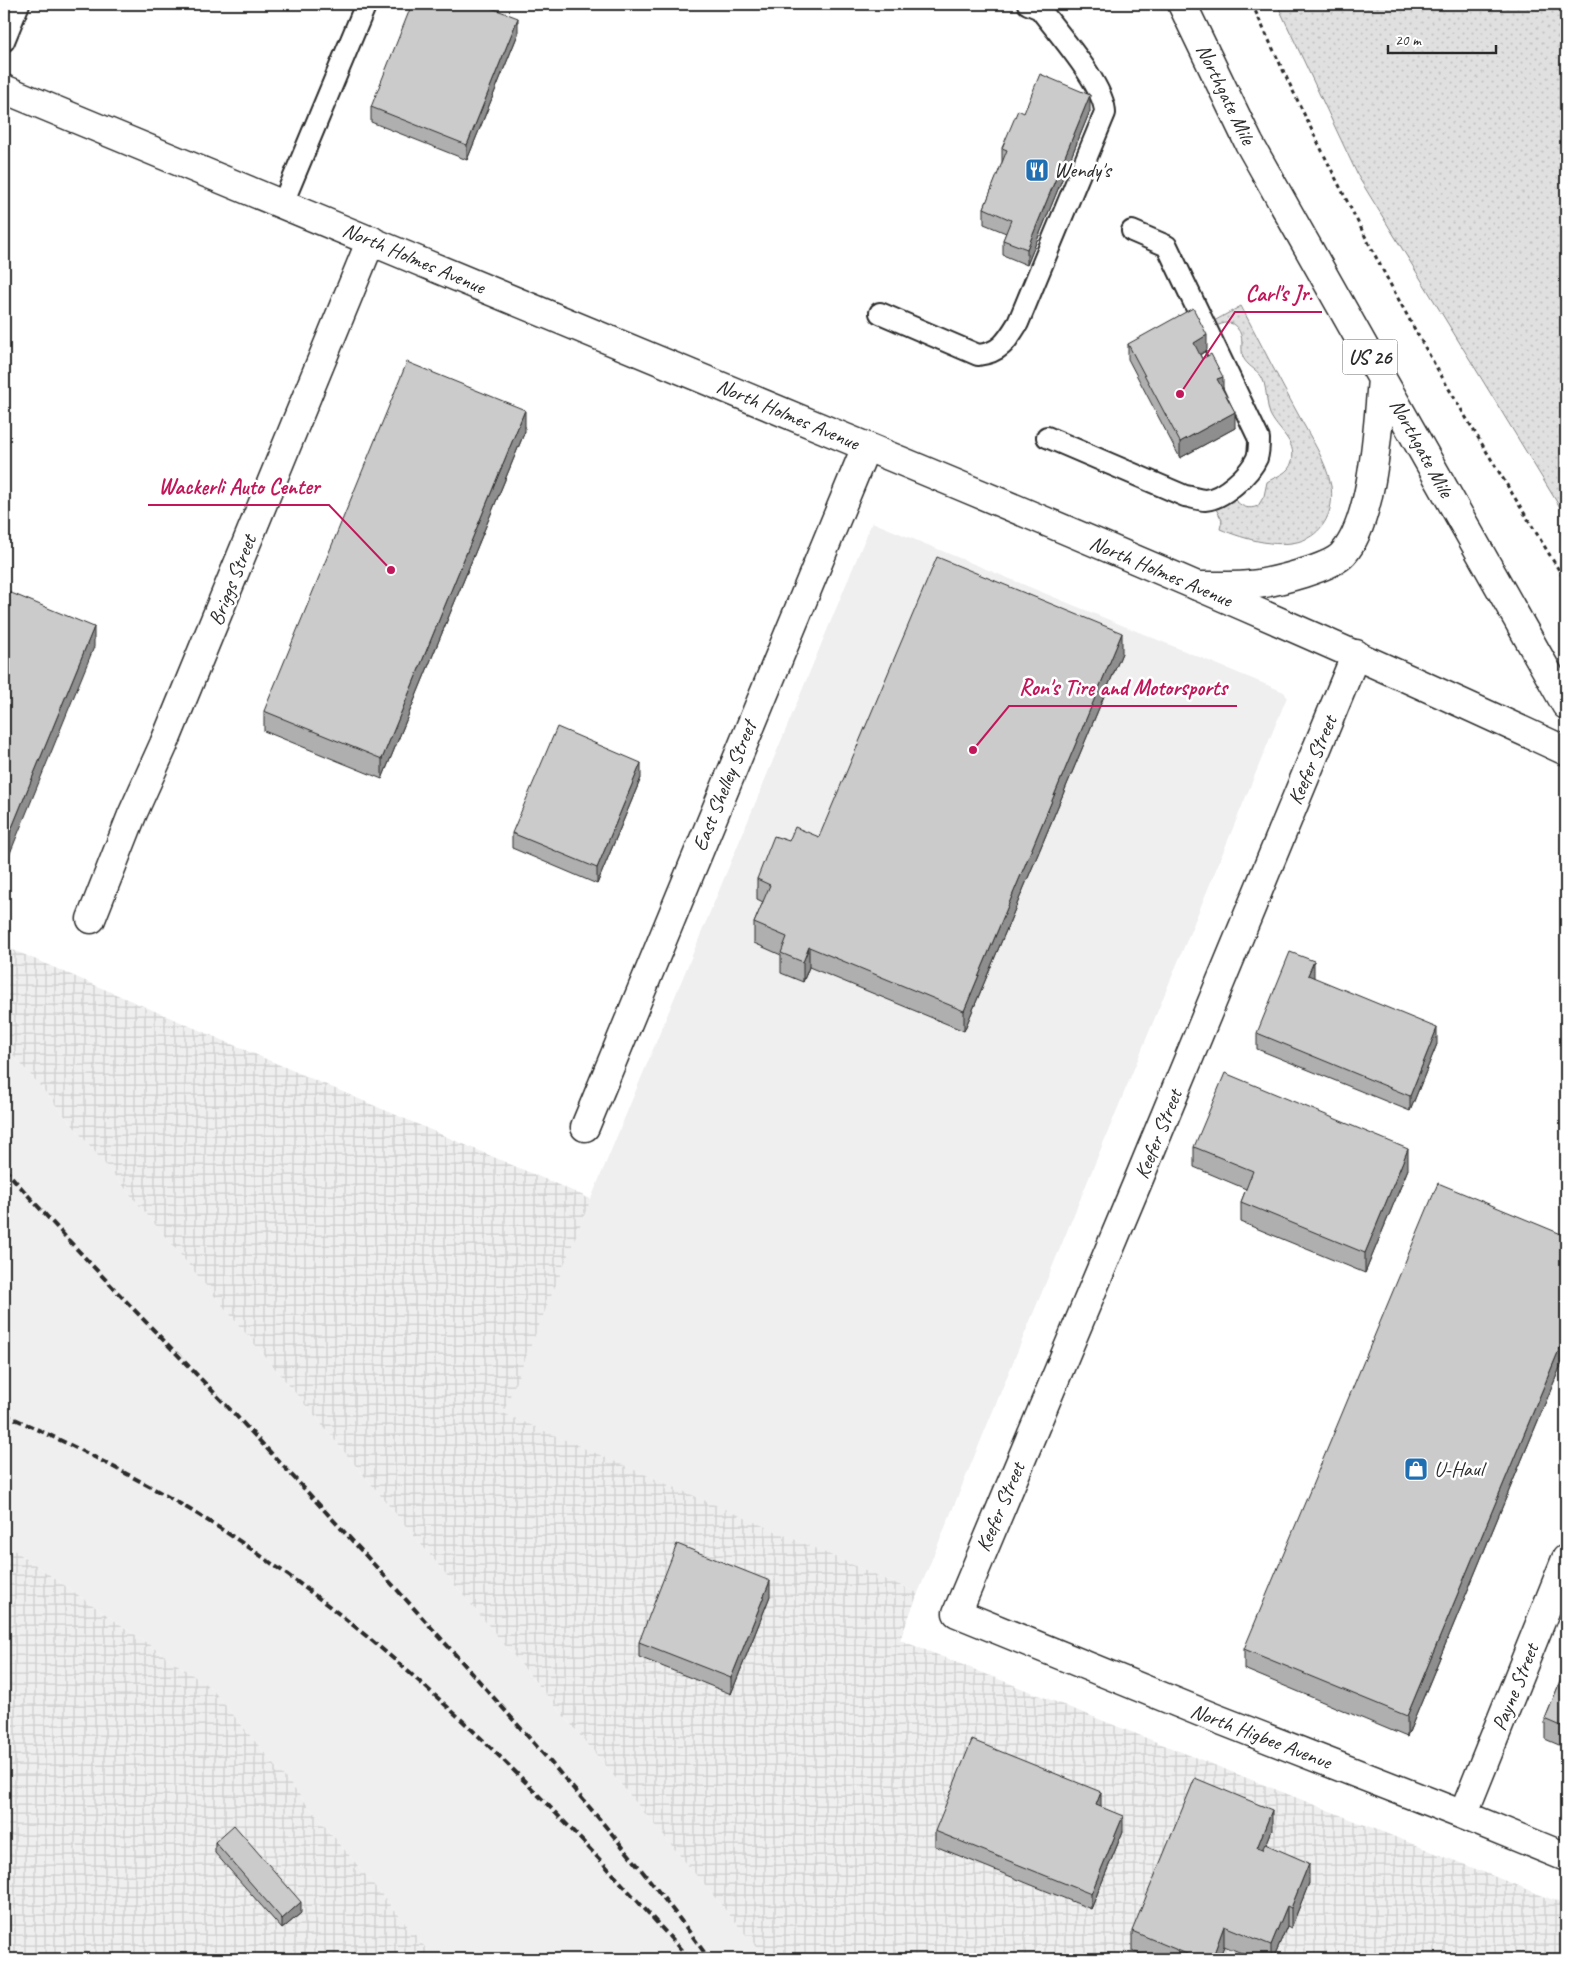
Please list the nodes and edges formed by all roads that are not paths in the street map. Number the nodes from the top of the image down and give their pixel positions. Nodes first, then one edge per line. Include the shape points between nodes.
1 (19, 4) edge
2 (366, 4) edge
3 (1028, 4) edge
4 (1182, 4) edge
5 (4, 41) edge
6 (4, 89) edge
7 (282, 203) junction
8 (1132, 231) dead end
9 (371, 240) junction
10 (880, 313) dead end
11 (1382, 379) junction
12 (1047, 437) dead end
13 (866, 447) junction
14 (1198, 586) junction
15 (1356, 654) junction
16 (1566, 705) edge
17 (1566, 751) edge
18 (91, 919) dead end
19 (585, 1127) dead end
20 (1566, 1559) edge
21 (957, 1613) joint
22 (1463, 1814) junction
23 (1566, 1857) edge

1 - 5 lane
2 - 7 lane
3 - 10 lane via 1040,9 1098,87 1106,112 1018,323 1006,342 989,354 978,355
4 - 11 main road, Northgate Mile / US 26 via 1249,142
6 - 7 main road, North Holmes Avenue
7 - 9 main road, North Holmes Avenue
8 - 12 lane via 1167,246 1259,438 1256,461 1222,495 1206,500 1186,496
9 - 13 main road, North Holmes Avenue
9 - 18 main road, Briggs Street
11 - 14 main road via 1375,462 1360,526 1343,554 1326,566 1258,584
11 - 16 main road, Northgate Mile / US 26
13 - 14 main road, North Holmes Avenue
13 - 19 main road, East Shelley Street
14 - 15 main road, North Holmes Avenue
15 - 17 main road, North Holmes Avenue
15 - 21 main road, Keefer Street
20 - 22 main road, Payne Street
21 - 22 main road, North Higbee Avenue
22 - 23 main road, North Higbee Avenue

